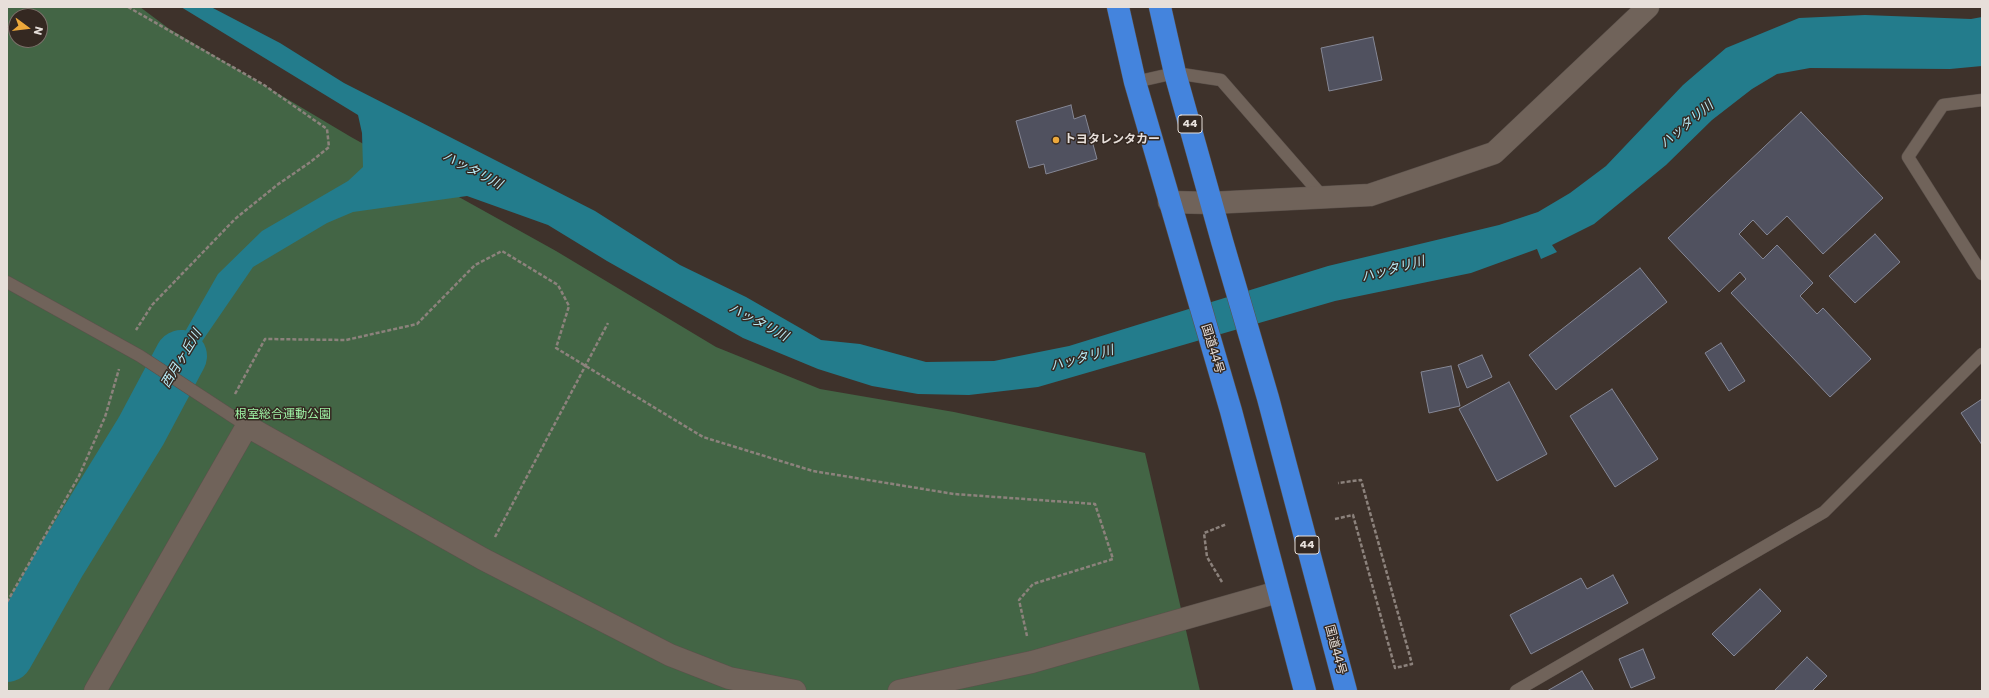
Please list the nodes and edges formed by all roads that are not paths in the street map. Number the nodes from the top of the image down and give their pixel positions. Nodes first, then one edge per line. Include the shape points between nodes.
1 (1118, 7) edge
2 (1160, 7) edge
3 (1648, 7) edge
4 (1175, 73) junction
5 (1135, 82) junction
6 (1982, 100) edge
7 (1323, 197) junction
8 (1169, 202) junction
9 (1211, 203) junction
10 (1982, 274) edge
11 (7, 282) edge
12 (1982, 354) edge
13 (247, 426) junction
14 (1278, 592) junction
15 (943, 686) edge
16 (95, 691) edge
17 (795, 691) edge
18 (898, 691) edge
19 (1304, 691) edge
20 (1346, 691) edge
21 (1516, 691) edge

1 - 5 highway, 国道44号
2 - 4 highway, 国道44号 / 44
3 - 7 street via 1494,153 1370,194
4 - 5 lane
4 - 7 lane via 1221,80
4 - 9 highway, 国道44号 / 44
5 - 8 highway, 国道44号
6 - 10 lane via 1943,104 1908,157
7 - 9 street
8 - 9 street
8 - 14 highway, 国道44号 via 1230,411
9 - 20 highway, 国道44号 / 44 via 1268,398
11 - 13 lane via 140,356
12 - 21 lane via 1824,512
13 - 16 street
13 - 17 street via 483,559 670,655 729,678
14 - 15 street
14 - 19 highway, 国道44号
15 - 18 street

